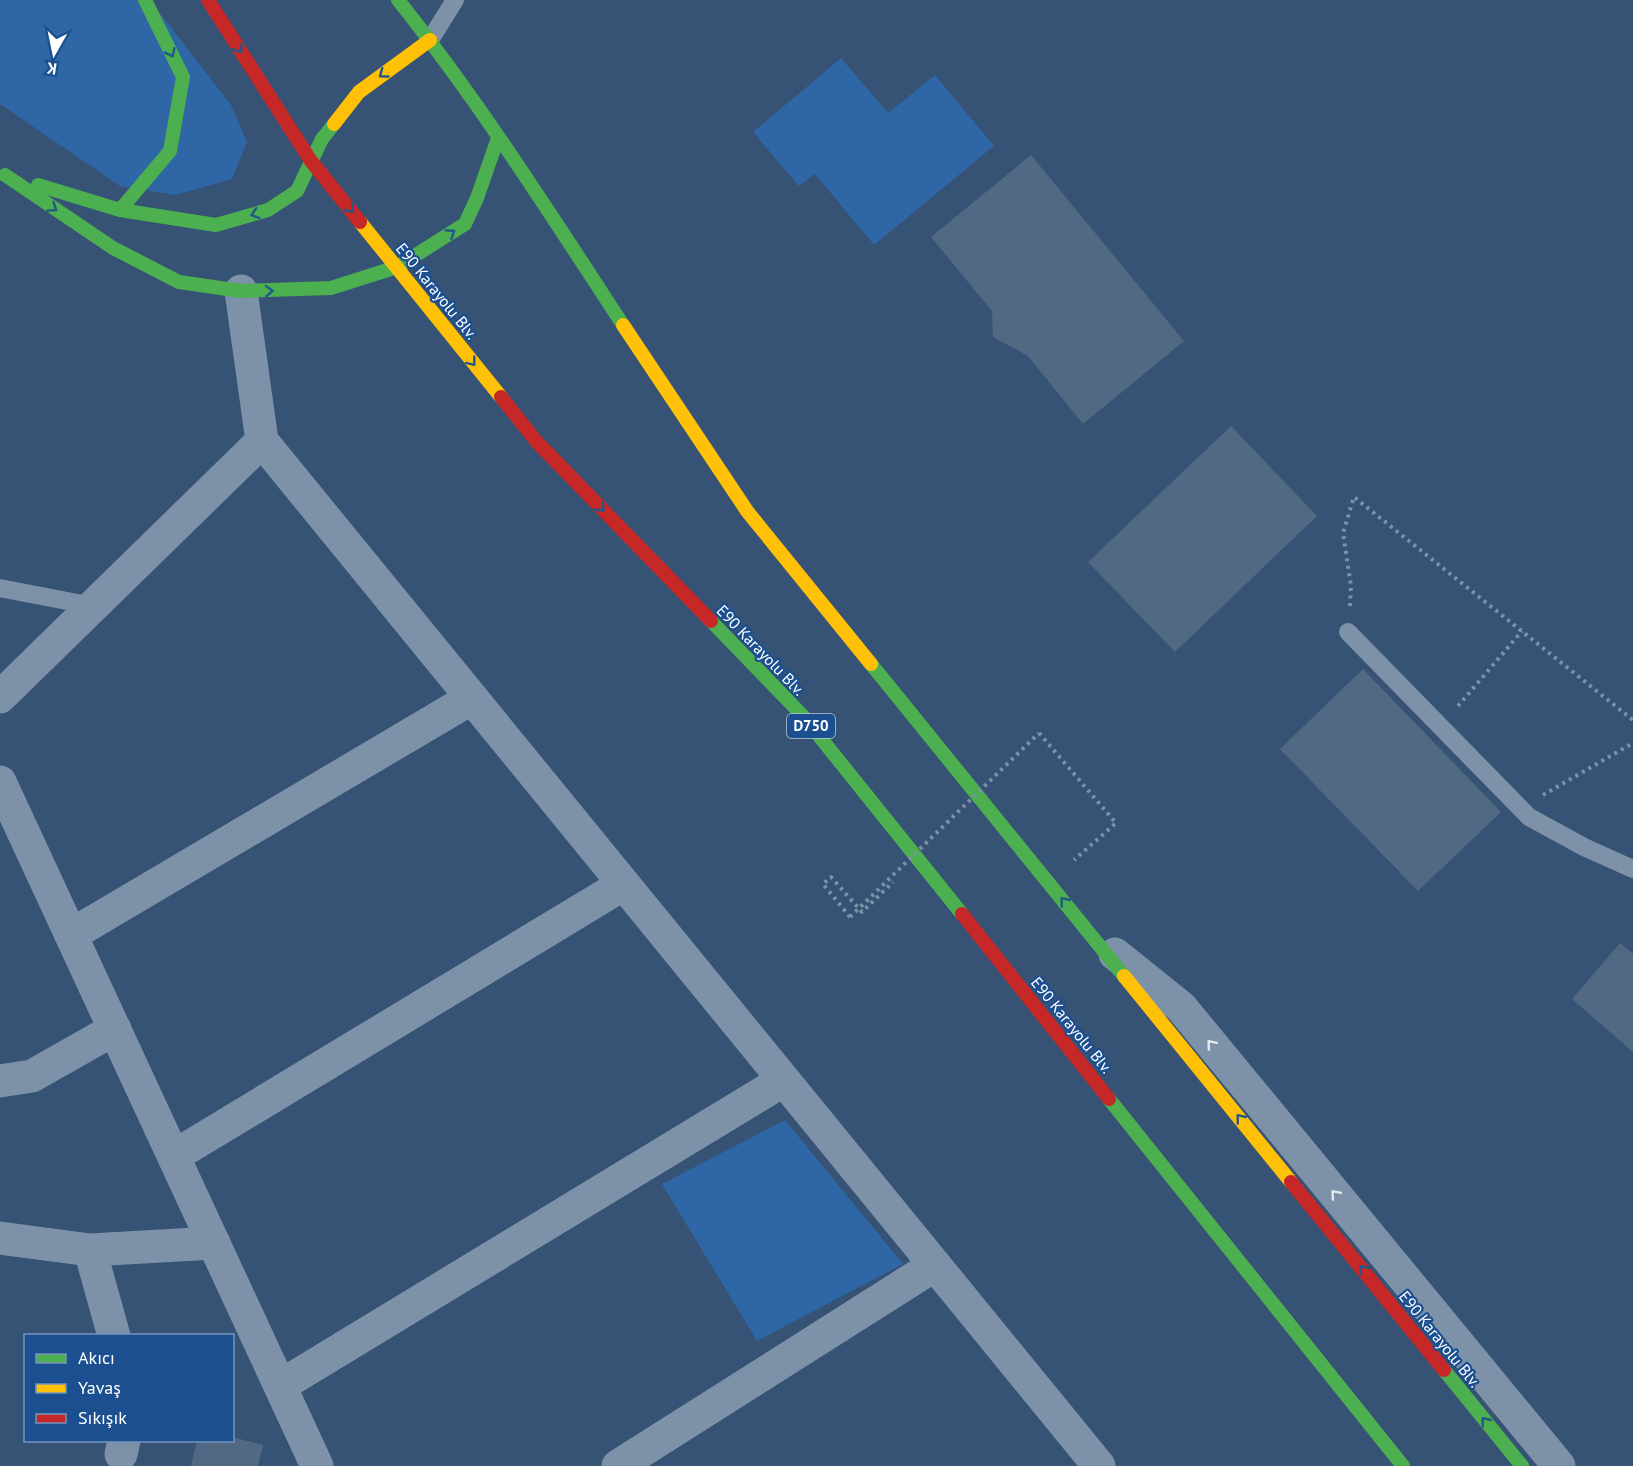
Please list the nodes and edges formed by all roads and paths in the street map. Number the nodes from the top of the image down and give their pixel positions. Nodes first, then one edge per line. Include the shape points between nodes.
1 (145, 0) edge
2 (208, 0) edge
3 (398, 0) edge
4 (455, 0) edge
5 (430, 40) junction
6 (498, 138) junction
7 (311, 161) junction
8 (2, 174) edge
9 (120, 210) junction
10 (397, 267) junction
11 (242, 291) junction
12 (262, 441) junction
13 (0, 588) edge
14 (93, 606) junction
15 (1522, 631) junction
16 (1348, 632) joint
17 (0, 697) edge
18 (472, 698) junction
19 (1633, 720) edge
20 (1440, 726) junction
21 (1633, 742) edge
22 (0, 782) edge
23 (1521, 808) junction
24 (918, 859) junction
25 (1633, 869) edge
26 (1049, 883) junction
27 (624, 884) junction
28 (1088, 931) junction
29 (71, 935) junction
30 (115, 1029) junction
31 (784, 1080) junction
32 (0, 1081) edge
33 (174, 1156) junction
34 (0, 1238) edge
35 (214, 1243) junction
36 (90, 1250) junction
37 (934, 1265) junction
38 (114, 1334) edge
39 (280, 1386) junction
40 (1086, 1462) edge
41 (317, 1466) edge
42 (618, 1466) edge
43 (1403, 1466) edge
44 (1522, 1466) edge
45 (1559, 1466) edge

1 -> 9 main road via 183,77 170,151
2 -> 7 main road, E90 Karayolu Blv. / D750
3 - 5 main road, E90 Karayolu Blv.
4 - 5 lane
5 - 6 main road, E90 Karayolu Blv.
5 -> 7 main road via 359,92 322,139
10 -> 6 main road via 465,224
6 - 26 main road, E90 Karayolu Blv. via 747,511
7 -> 9 main road via 297,191 268,210 216,225
7 -> 10 main road, E90 Karayolu Blv. / D750
8 - 9 main road
8 -> 11 main road via 113,248 179,282
11 -> 10 main road via 331,288
10 -> 24 main road, E90 Karayolu Blv. / D750 via 536,441 803,716
11 - 12 street
12 - 14 street
12 - 18 street
13 - 14 lane
14 - 17 street
15 - 16 path via 1354,497 1343,533 1351,586
15 - 19 path
15 - 20 path
16 - 20 lane
18 - 27 street
18 - 29 street
20 - 23 lane
21 - 23 path
22 - 29 street
23 - 25 lane via 1584,847
24 - 26 path, bridge via 862,912 831,877 823,884 850,917 1039,733 1116,823
24 - 43 main road, E90 Karayolu Blv. / D750
28 -> 26 main road, E90 Karayolu Blv.
27 - 31 street
27 - 33 street
44 -> 28 main road, E90 Karayolu Blv.
45 -> 28 street via 1181,1007
29 - 30 street
30 - 32 street via 32,1076
30 - 33 street
31 - 37 street
31 - 39 street
33 - 35 street
34 - 36 street
35 - 36 street
35 - 39 street
36 - 38 street
37 - 40 street
37 - 42 street
39 - 41 street

